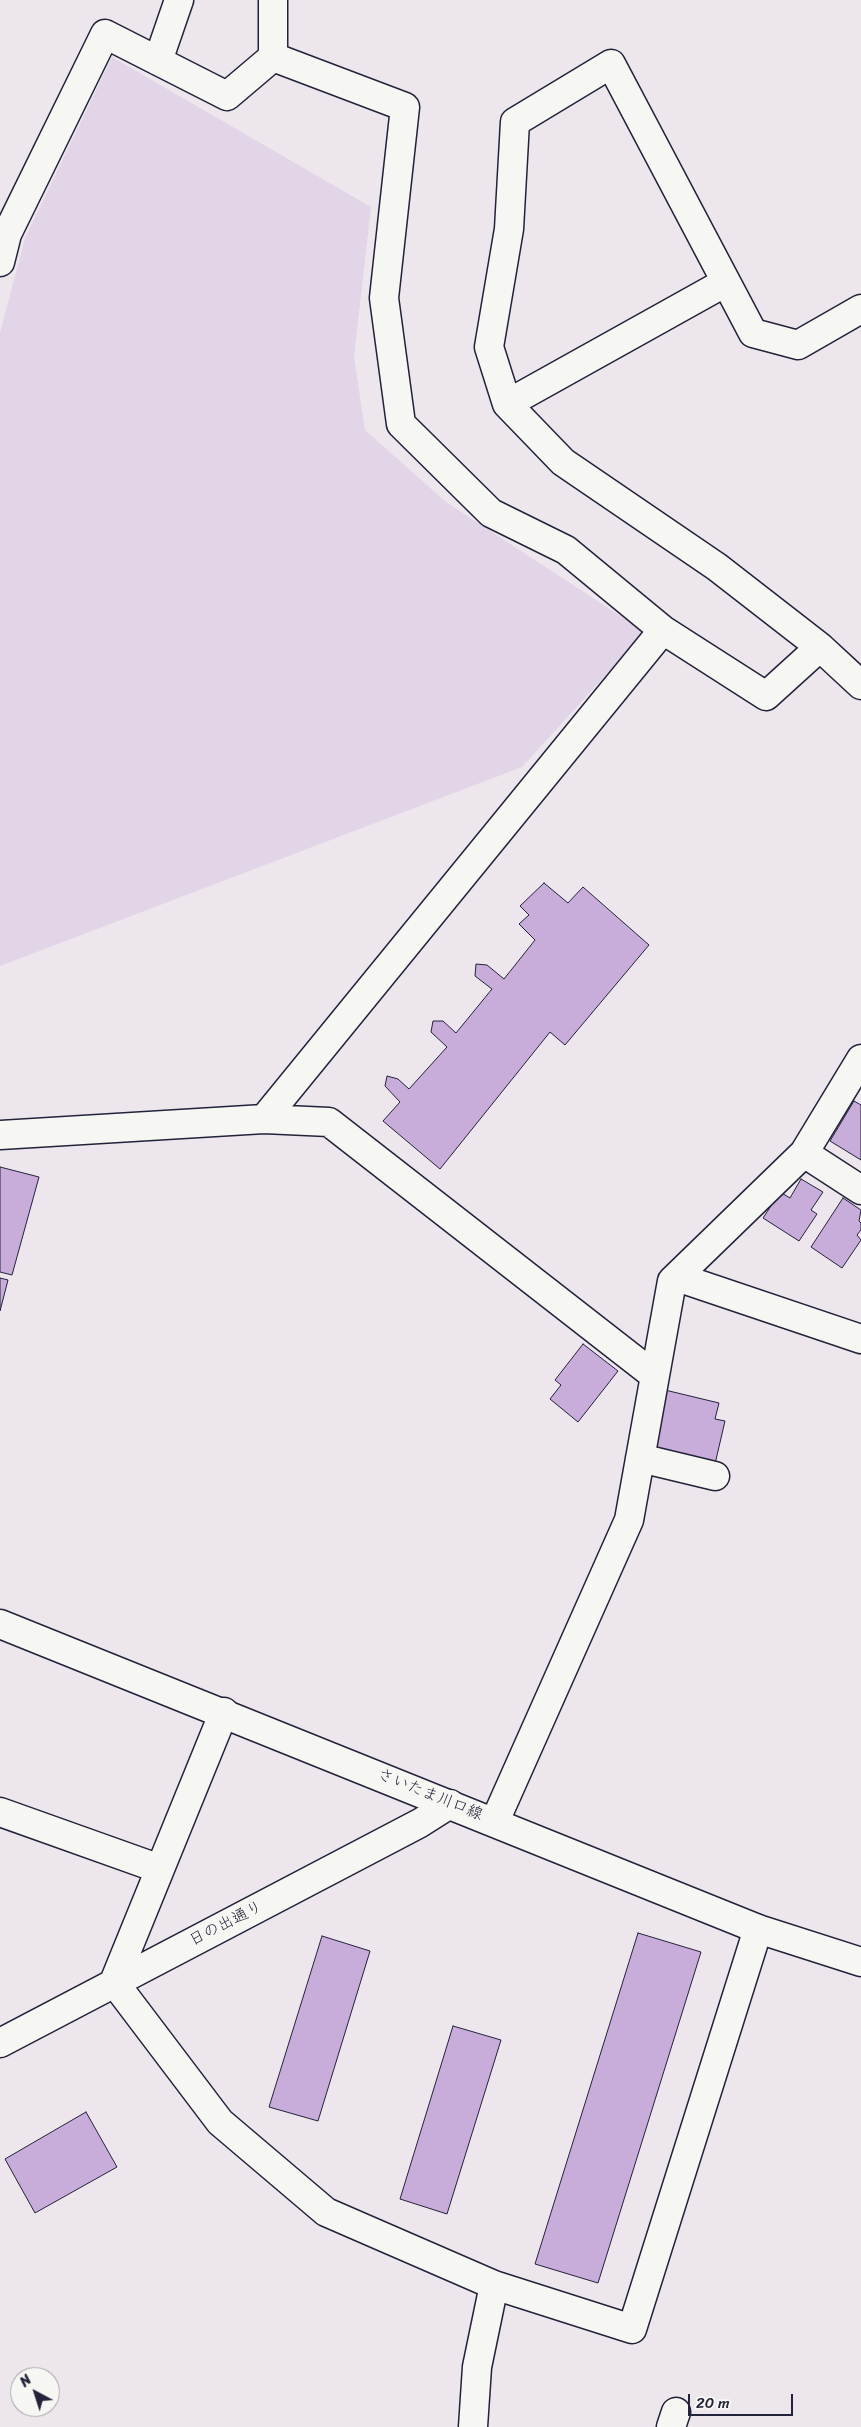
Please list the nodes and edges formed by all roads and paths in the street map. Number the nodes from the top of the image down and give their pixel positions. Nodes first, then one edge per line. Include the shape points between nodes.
1 (179, 0) edge
2 (273, 0) edge
3 (273, 57) junction
4 (158, 61) junction
5 (0, 262) edge
6 (726, 282) junction
7 (861, 309) edge
8 (507, 404) junction
9 (663, 630) junction
10 (820, 647) junction
11 (861, 685) edge
12 (861, 1059) edge
13 (264, 1118) junction
14 (0, 1136) edge
15 (804, 1153) junction
16 (861, 1190) edge
17 (677, 1276) junction
18 (861, 1339) edge
19 (655, 1376) junction
20 (640, 1458) junction
21 (715, 1476) dead end
22 (0, 1624) edge
23 (224, 1712) junction
24 (450, 1804) junction
25 (0, 1812) edge
26 (495, 1821) junction
27 (160, 1869) junction
28 (758, 1928) junction
29 (861, 1962) edge
30 (114, 1982) junction
31 (0, 2042) edge
32 (494, 2285) junction
33 (473, 2427) edge

1 - 4 street
2 - 3 street
3 - 4 street via 227,96
3 - 9 street via 405,107 384,298 401,424 491,513 566,550
4 - 5 street via 105,34 7,234
6 - 7 street via 753,333 798,345
6 - 8 street
6 - 8 street via 611,64 515,122 508,229 489,347
8 - 10 street via 563,462 717,567
9 - 10 street via 766,696
9 - 13 street
10 - 11 street
12 - 15 street
13 - 14 street
13 - 19 street via 329,1122
15 - 16 street
15 - 17 street
17 - 18 street
17 - 19 street via 672,1281
19 - 20 street
20 - 21 street
20 - 26 street via 629,1520
22 - 23 street, さいたま川口線
23 - 24 street, さいたま川口線
23 - 27 street
24 - 26 street, さいたま川口線
24 - 30 street, 日の出通り via 420,1823
25 - 27 street
26 - 28 street, さいたま川口線
27 - 30 street
28 - 29 street, さいたま川口線
28 - 32 street via 632,2329
30 - 31 street, 日の出通り
30 - 32 street via 220,2122 326,2212
32 - 33 street via 478,2367

